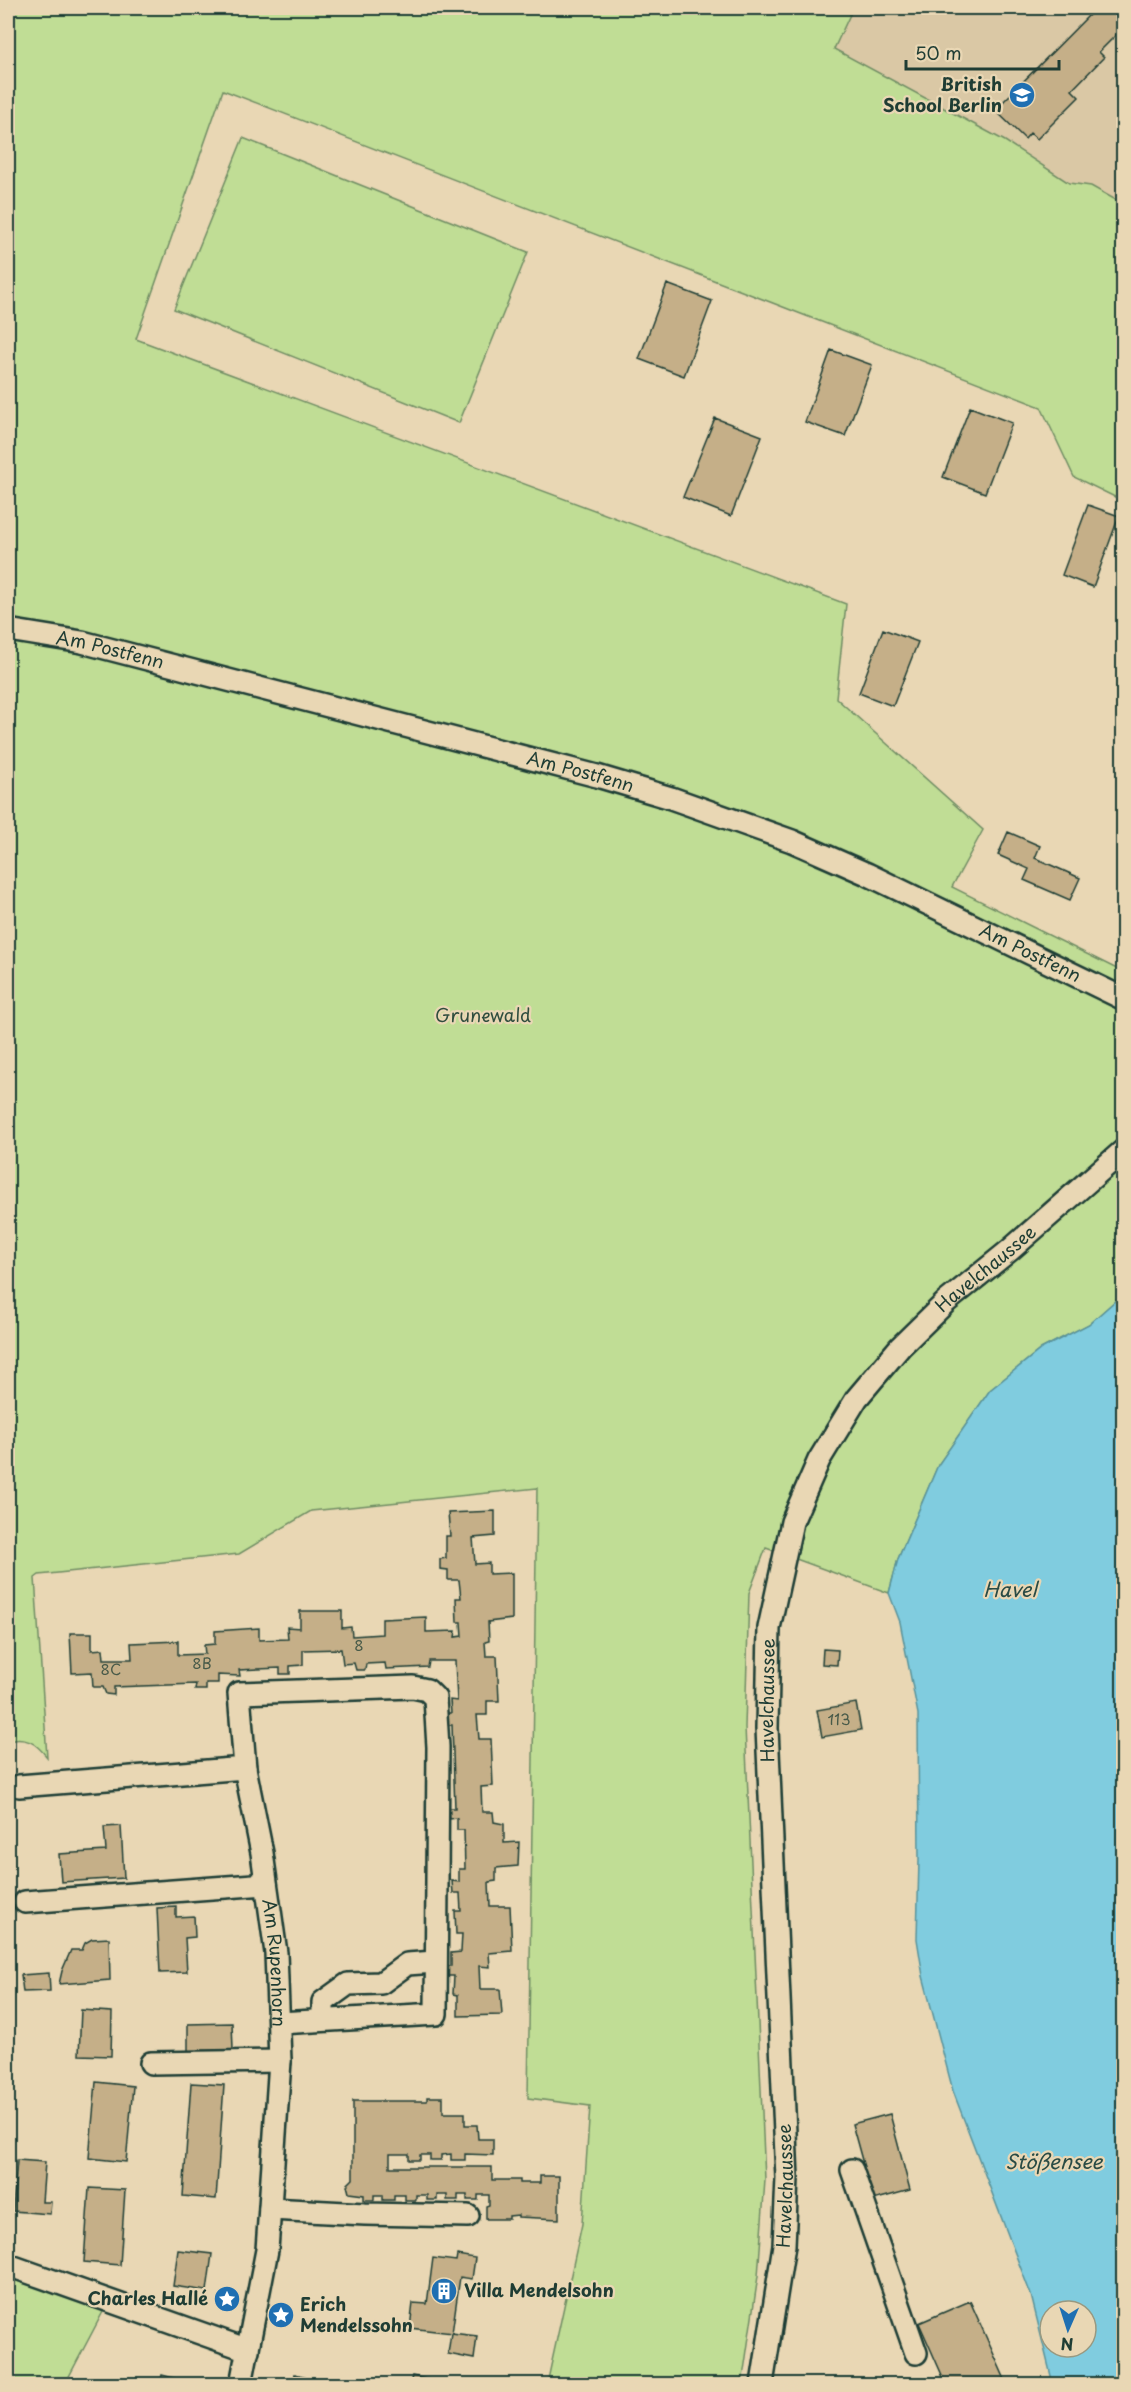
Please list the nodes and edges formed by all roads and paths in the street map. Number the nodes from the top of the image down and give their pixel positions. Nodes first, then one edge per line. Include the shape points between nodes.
1 (8, 630) edge
2 (1124, 999) edge
3 (1124, 1150) edge
4 (245, 1768) junction
5 (19, 1786) dead end
6 (266, 1884) junction
7 (25, 1902) dead end
8 (435, 1962) junction
9 (323, 2020) junction
10 (279, 2023) junction
11 (280, 2061) junction
12 (151, 2063) dead end
13 (852, 2170) dead end
14 (270, 2209) junction
15 (468, 2216) dead end
16 (8, 2265) edge
17 (248, 2350) junction
18 (916, 2353) dead end
19 (241, 2385) edge
20 (762, 2385) edge

1 - 2 street, Am Postfenn via 93,645 671,798 792,841 867,874
3 - 20 street, Havelchaussee via 946,1302 900,1347 857,1398 819,1460 792,1522 769,1628 767,1728 787,2178 784,2246
4 - 5 street
4 - 6 street, Am Rupenhorn
4 - 8 street, Am Rupenhorn via 239,1693 413,1687 427,1690 435,1698
6 - 7 street
6 - 10 street, Am Rupenhorn via 276,1953
8 - 9 street via 407,1964 381,1983 348,1984 323,2002
8 - 9 street via 436,2014
9 - 10 street
10 - 11 street, Am Rupenhorn
11 - 12 street
11 - 14 street, Am Rupenhorn
13 - 18 street
14 - 15 street
14 - 17 street, Am Rupenhorn via 267,2250
16 - 17 street
17 - 19 street, Am Rupenhorn

